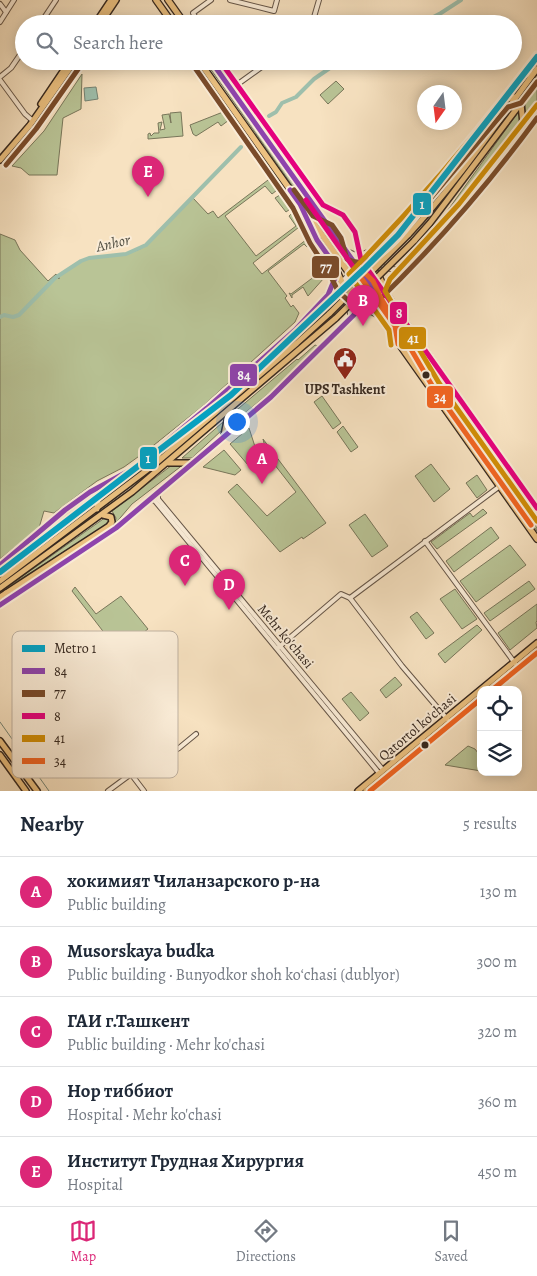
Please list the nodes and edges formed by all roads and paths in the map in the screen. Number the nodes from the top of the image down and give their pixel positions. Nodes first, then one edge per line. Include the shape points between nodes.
1 (14, 0) edge
2 (56, 0) edge
3 (111, 0) edge
4 (116, 0) edge
5 (156, 0) edge
6 (168, 0) edge
7 (211, 0) edge
8 (230, 0) edge
9 (277, 0) edge
10 (319, 0) edge
11 (0, 4) edge
12 (6, 12) junction
13 (46, 15) edge
14 (101, 15) edge
15 (106, 15) edge
16 (167, 15) edge
17 (179, 15) edge
18 (194, 15) edge
19 (315, 15) edge
20 (0, 22) edge
21 (537, 55) edge
22 (15, 62) edge
23 (530, 65) junction
24 (537, 69) edge
25 (64, 70) edge
26 (68, 70) edge
27 (205, 70) edge
28 (217, 70) edge
29 (257, 70) edge
30 (0, 78) edge
31 (530, 78) junction
32 (537, 82) edge
33 (231, 89) junction
34 (516, 97) junction
35 (504, 100) junction
36 (521, 103) junction
37 (537, 105) edge
38 (32, 120) junction
39 (523, 124) junction
40 (0, 155) edge
41 (0, 160) edge
42 (301, 188) junction
43 (293, 193) junction
44 (300, 204) junction
45 (376, 247) junction
46 (344, 249) junction
47 (332, 261) junction
48 (357, 266) junction
49 (399, 269) junction
50 (350, 274) junction
51 (390, 279) joint
52 (342, 282) junction
53 (384, 288) junction
54 (376, 293) junction
55 (326, 297) junction
56 (368, 301) junction
57 (351, 318) junction
58 (383, 321) junction
59 (410, 342) junction
60 (439, 382) junction
61 (222, 406) junction
62 (207, 408) junction
63 (229, 410) junction
64 (224, 435) junction
65 (161, 446) junction
66 (168, 462) junction
67 (192, 463) junction
68 (156, 464) junction
69 (500, 486) junction
70 (158, 491) junction
71 (149, 499) junction
72 (156, 500) junction
73 (97, 509) junction
74 (101, 515) junction
75 (537, 521) edge
76 (537, 539) edge
77 (425, 541) junction
78 (34, 560) junction
79 (0, 566) edge
80 (0, 571) edge
81 (0, 581) edge
82 (0, 588) edge
83 (6, 593) junction
84 (0, 597) edge
85 (10, 598) junction
86 (350, 598) junction
87 (0, 605) edge
88 (537, 642) edge
89 (277, 646) junction
90 (537, 650) edge
91 (516, 664) junction
92 (492, 686) edge
93 (477, 699) edge
94 (448, 720) junction
95 (196, 734) dead end
96 (0, 741) edge
97 (178, 749) edge
98 (11, 756) joint
99 (2, 757) edge
100 (12, 771) edge
101 (383, 774) junction
102 (17, 778) edge
103 (27, 778) edge
104 (126, 778) edge
105 (134, 778) edge
106 (26, 791) edge
107 (37, 791) edge
108 (108, 791) edge
109 (144, 791) edge
110 (358, 791) edge
111 (366, 791) edge

1 - 12 street
2 - 13 street
3 - 14 main road
4 - 15 main road
5 - 16 highway
6 - 17 highway
7 - 18 street
8 - 9 street via 274,11
10 - 19 street
11 - 12 street
12 - 20 street
21 - 23 street
22 - 30 street
23 - 31 main road
23 - 35 street
24 - 31 main road
25 - 38 main road
26 - 38 main road
27 - 43 highway
28 - 33 highway
29 - 33 street
30 - 38 street
31 - 34 main road
32 - 36 main road
33 - 42 highway
34 - 35 main road
34 - 61 main road, bridge via 424,219 330,313
35 - 45 street
36 - 39 main road
36 - 63 main road, bridge via 414,241 336,318
37 - 39 street
38 - 40 main road
38 - 41 main road
39 - 49 street via 458,204
42 - 43 highway via 299,194
42 - 46 highway
43 - 44 highway
44 - 47 highway via 317,240
44 - 50 highway
45 - 46 street via 360,256
45 - 48 street
45 - 49 street via 381,265 389,270
46 - 48 highway
47 - 52 highway
47 - 55 highway via 335,278
48 - 50 street
48 - 53 highway via 375,271
48 - 54 highway
49 - 51 street
50 - 52 street
50 - 56 highway
51 - 53 highway
52 - 55 street
52 - 56 highway via 353,295
53 - 54 street
53 - 60 highway
54 - 56 street
54 - 59 highway
55 - 57 street via 343,301
55 - 62 street via 296,329
56 - 57 street
56 - 58 highway
57 - 58 street via 367,310
57 - 64 street via 271,397
58 - 59 highway via 382,316 386,315
58 - 69 highway
59 - 60 highway
60 - 75 highway
61 - 62 main road
61 - 68 main road
62 - 65 street
63 - 64 main road
63 - 66 main road
64 - 67 street
65 - 68 main road
65 - 79 street via 136,466 65,510
66 - 67 main road
66 - 74 main road
67 - 70 street
68 - 73 main road
69 - 76 highway
69 - 77 street
70 - 71 street
70 - 72 street
71 - 72 street, Mehr ko'chasi
71 - 85 street via 98,541
72 - 89 street, Mehr ko'chasi
73 - 78 main road
73 - 80 main road via 98,500 89,499
74 - 78 main road
74 - 83 main road via 111,517 109,526
77 - 86 street
77 - 91 street
78 - 81 main road
78 - 82 main road
83 - 84 main road
83 - 85 main road
85 - 87 street
86 - 89 street via 341,594
86 - 94 street
88 - 91 main road, Qatortol ko'chasi
89 - 101 street, Mehr ko'chasi
90 - 91 main road, Qatortol ko'chasi
91 - 92 main road, Qatortol ko'chasi
91 - 94 main road, Qatortol ko'chasi
93 - 94 main road, Qatortol ko'chasi
94 - 101 main road, Qatortol ko'chasi
95 - 97 street
96 - 98 main road
98 - 99 main road
99 - 100 main road
101 - 110 main road, Qatortol ko'chasi
101 - 111 main road, Qatortol ko'chasi
102 - 106 main road
103 - 107 main road
104 - 108 street
105 - 109 street

